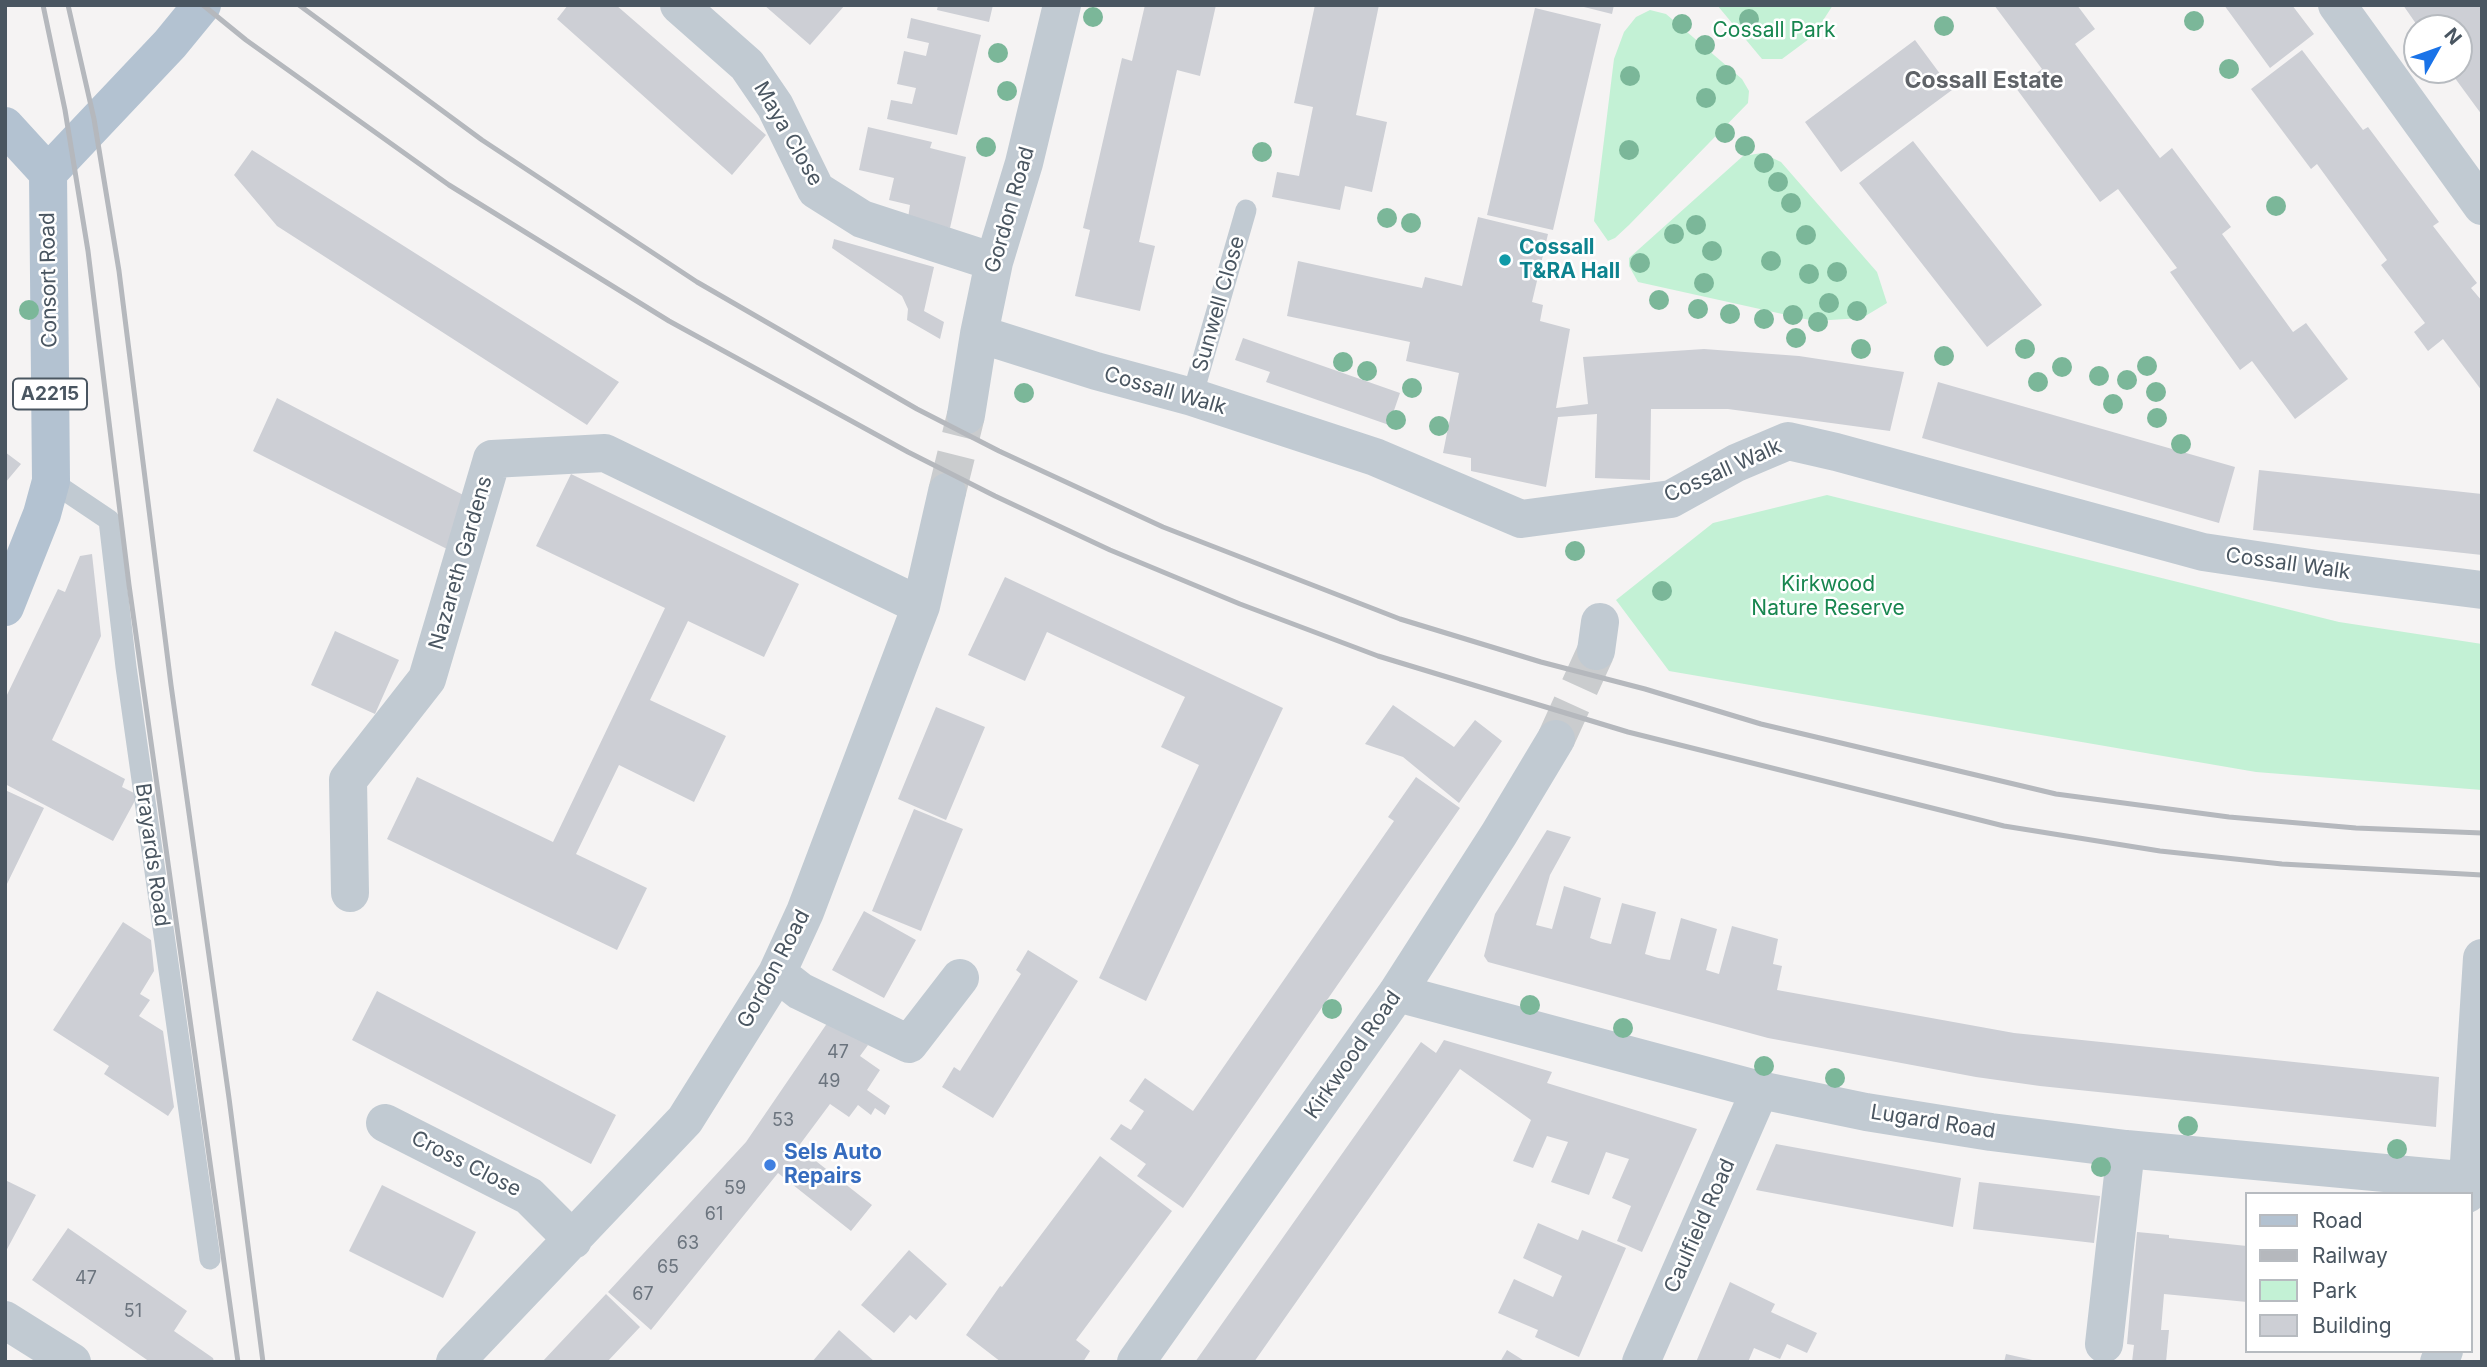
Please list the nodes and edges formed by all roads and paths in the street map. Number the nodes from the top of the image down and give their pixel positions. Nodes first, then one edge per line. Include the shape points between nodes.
1 (202, 5) edge
2 (678, 5) edge
3 (1062, 5) edge
4 (2337, 5) edge
5 (5, 127) edge
6 (48, 173) junction
7 (2482, 206) edge
8 (1246, 210) dead end
9 (994, 262) junction
10 (979, 334) junction
11 (1192, 397) junction
12 (966, 415) tunnel mouth
13 (51, 481) junction
14 (947, 492) tunnel mouth
15 (2482, 590) edge
16 (920, 606) junction
17 (5, 607) edge
18 (1556, 739) tunnel mouth
19 (350, 893) dead end
20 (2482, 958) edge
21 (777, 973) junction
22 (960, 978) dead end
23 (1396, 993) junction
24 (1760, 1090) junction
25 (385, 1123) dead end
26 (2126, 1149) junction
27 (2472, 1185) edge
28 (573, 1240) junction
29 (210, 1259) dead end
30 (5, 1320) edge
31 (2104, 1344) dead end
32 (72, 1362) edge
33 (455, 1362) edge
34 (1136, 1362) edge
35 (1641, 1362) edge

1 - 6 main road
2 - 9 street, Maya Close via 747,65 775,106 816,190 862,219
3 - 9 street, Gordon Road via 1024,163
4 - 7 street
5 - 6 main road
6 - 13 main road, Consort Road / A2215
8 - 11 lane, Sunwell Close
9 - 10 street, Gordon Road
10 - 11 street, Cossall Walk
10 - 12 street, Gordon Road
11 - 15 street, Cossall Walk via 1376,457 1521,519 1671,499 1788,441 2203,552
13 - 17 main road, Consort Road / A2215
13 - 29 lane, Brayards Road via 109,520
14 - 16 street, Gordon Road
16 - 19 street, Nazareth Gardens via 606,453 492,459 427,679 348,780
16 - 21 street, Gordon Road via 806,912
18 - 23 street, Kirkwood Road
20 - 27 street
21 - 22 street via 800,990 909,1044
21 - 28 street, Gordon Road via 685,1120
23 - 24 street, Lugard Road
23 - 34 street, Kirkwood Road
24 - 26 street, Lugard Road via 1866,1112
24 - 35 street, Caulfield Road
25 - 28 street, Cross Close via 529,1196
26 - 27 street, Lugard Road
26 - 31 street
28 - 33 street, Gordon Road
30 - 32 street

